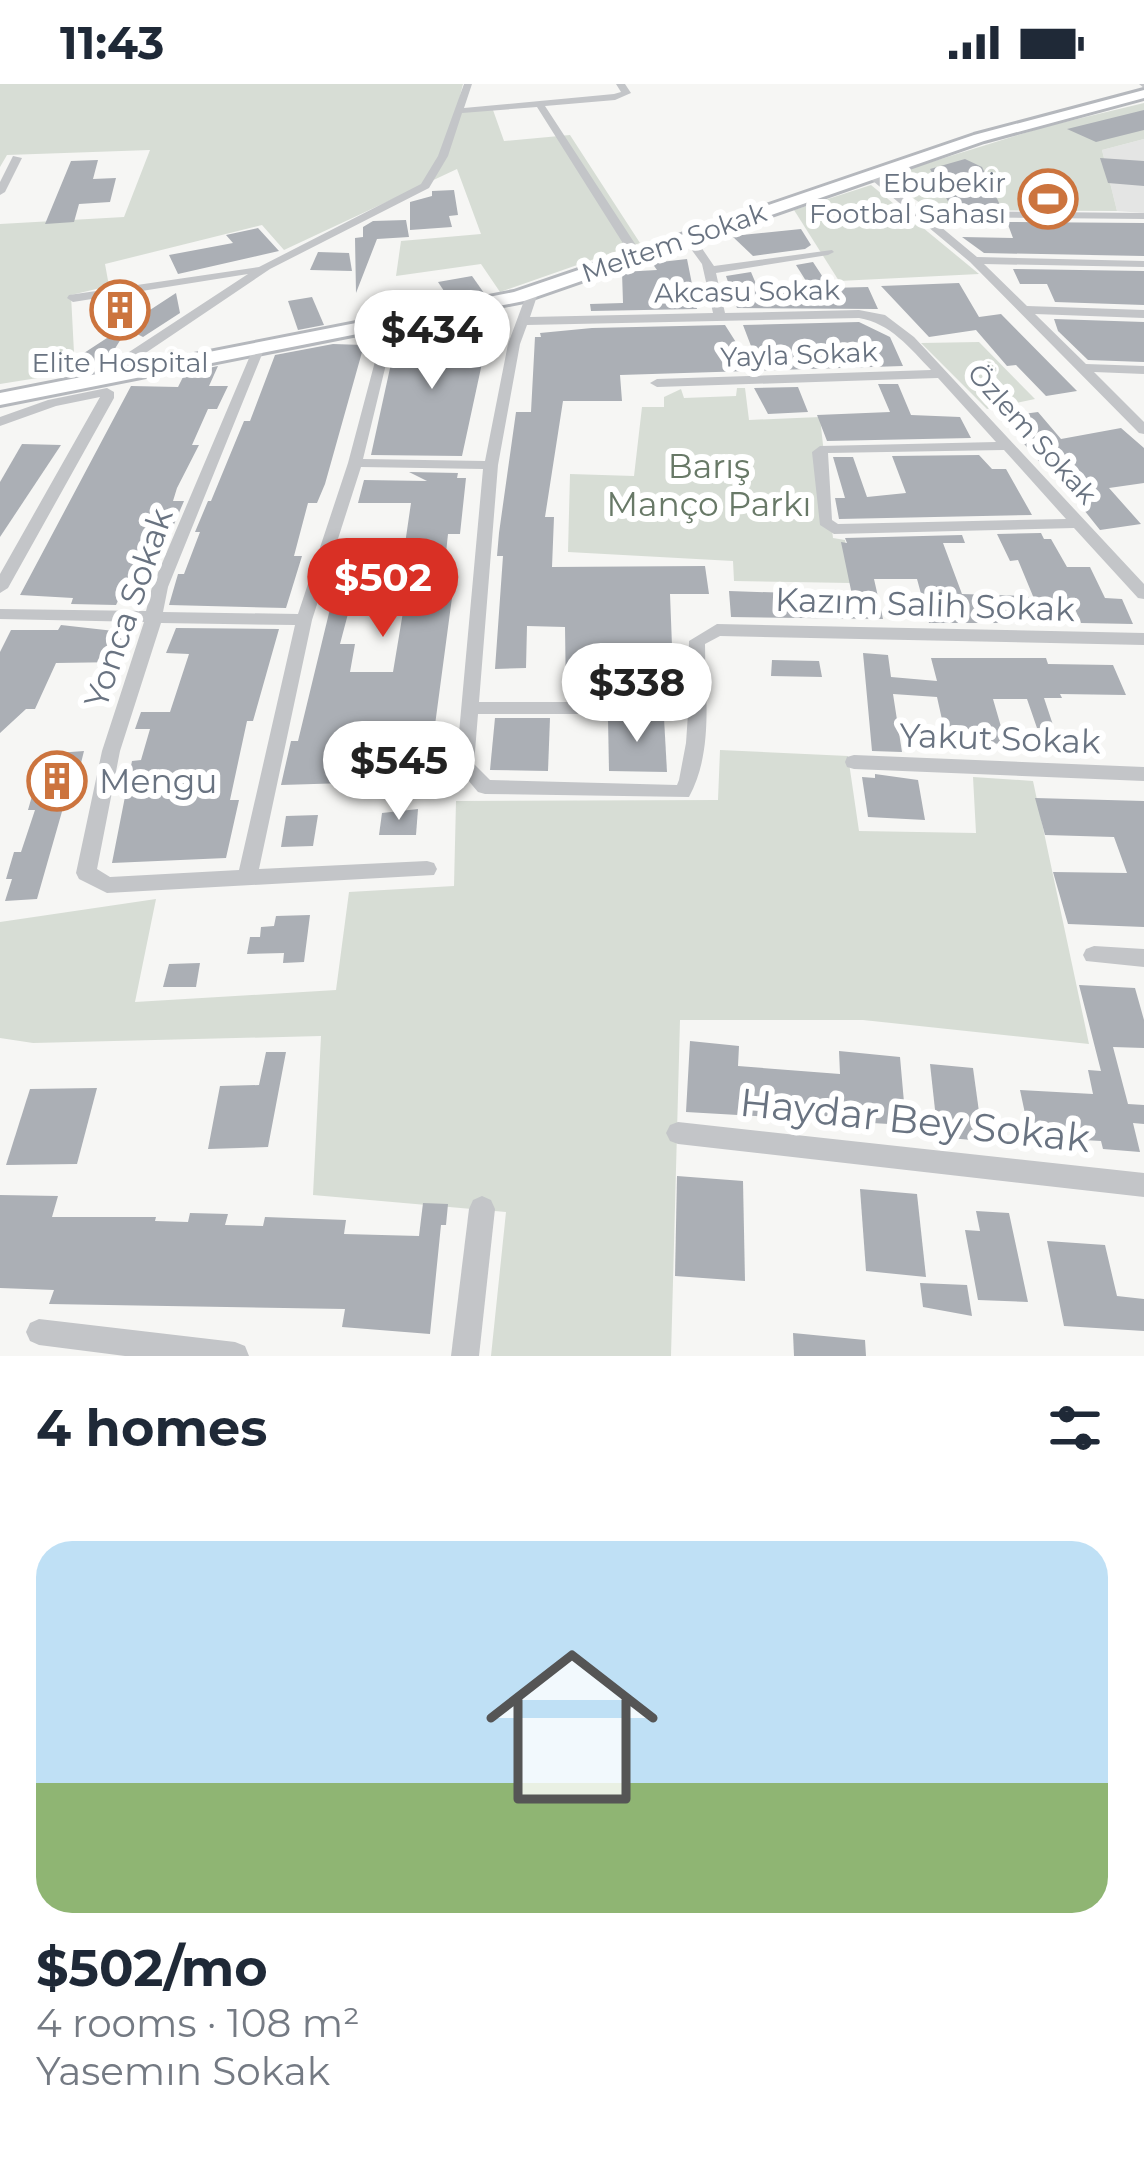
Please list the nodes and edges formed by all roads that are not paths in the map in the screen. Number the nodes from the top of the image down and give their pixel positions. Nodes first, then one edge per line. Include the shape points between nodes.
1 (468, 84) edge
2 (620, 84) edge
3 (1144, 94) edge
4 (540, 105) junction
5 (459, 111) junction
6 (17, 158) dead end
7 (872, 174) junction
8 (0, 191) edge
9 (923, 214) junction
10 (1144, 216) edge
11 (698, 249) dead end
12 (828, 252) dead end
13 (637, 256) junction
14 (974, 260) junction
15 (1144, 264) edge
16 (266, 267) junction
17 (710, 270) junction
18 (532, 292) junction
19 (73, 298) dead end
20 (487, 304) junction
21 (1024, 310) junction
22 (1144, 314) edge
23 (720, 316) junction
24 (524, 318) junction
25 (390, 323) junction
26 (896, 327) joint
27 (259, 347) junction
28 (1079, 368) junction
29 (1144, 370) edge
30 (942, 374) junction
31 (658, 383) dead end
32 (105, 384) junction
33 (0, 396) edge
34 (0, 422) edge
35 (1144, 430) edge
36 (1007, 446) junction
37 (355, 463) junction
38 (491, 465) junction
39 (1075, 523) junction
40 (1136, 575) edge
41 (0, 588) edge
42 (1144, 594) edge
43 (0, 614) edge
44 (151, 616) junction
45 (304, 620) junction
46 (1144, 639) edge
47 (468, 708) junction
48 (693, 708) junction
49 (854, 762) dead end
50 (1144, 774) edge
51 (427, 869) dead end
52 (247, 879) junction
53 (1094, 955) dead end
54 (1144, 958) edge
55 (678, 1132) dead end
56 (1144, 1185) edge
57 (482, 1209) dead end
58 (39, 1332) dead end
59 (200, 1354) edge
60 (236, 1356) edge
61 (465, 1356) edge

1 - 5 street
2 - 4 street via 625,95
3 - 7 main road, Meltem Sokak
4 - 5 street
4 - 13 street
5 - 16 street via 425,186
6 - 8 street
7 - 9 street
7 - 13 main road, Meltem Sokak
9 - 10 street
9 - 14 street
11 - 17 street
12 - 17 street
13 - 18 main road, Meltem Sokak
14 - 15 street
14 - 21 street
16 - 19 street
16 - 32 street
17 - 23 street
18 - 20 main road, Meltem Sokak
18 - 24 street
20 - 24 street, Akcasu Sokak
20 - 25 main road, Meltem Sokak
21 - 22 street
21 - 28 street
23 - 24 street, Akcasu Sokak
23 - 26 street, Akcasu Sokak via 859,314
24 - 38 street
25 - 27 main road, Meltem Sokak
25 - 37 street
26 - 30 street, Özlem Sokak
27 - 32 main road, Meltem Sokak
27 - 44 street, Yonca Sokak
28 - 29 street
28 - 35 street
30 - 31 street, Yayla Sokak
30 - 36 street, Özlem Sokak
32 - 33 main road, Meltem Sokak
32 - 34 street
32 - 41 street via 107,398
36 - 39 street, Özlem Sokak
36 - 39 street via 825,448 825,522 834,529
37 - 38 street
37 - 45 street
38 - 47 street
39 - 40 street, Özlem Sokak
40 - 42 street, Özlem Sokak
43 - 44 street
44 - 45 street
44 - 52 street, Yonca Sokak via 86,873 107,885
45 - 52 street
46 - 48 street, Kazım Salih Sokak via 706,632 697,641
47 - 48 street
47 - 48 street via 464,766 485,787 682,792 696,755
49 - 50 street, Yakut Sokak
51 - 52 street
53 - 54 street
55 - 56 street, Haydar Bey Sokak
57 - 61 street
58 - 59 street
59 - 60 street

